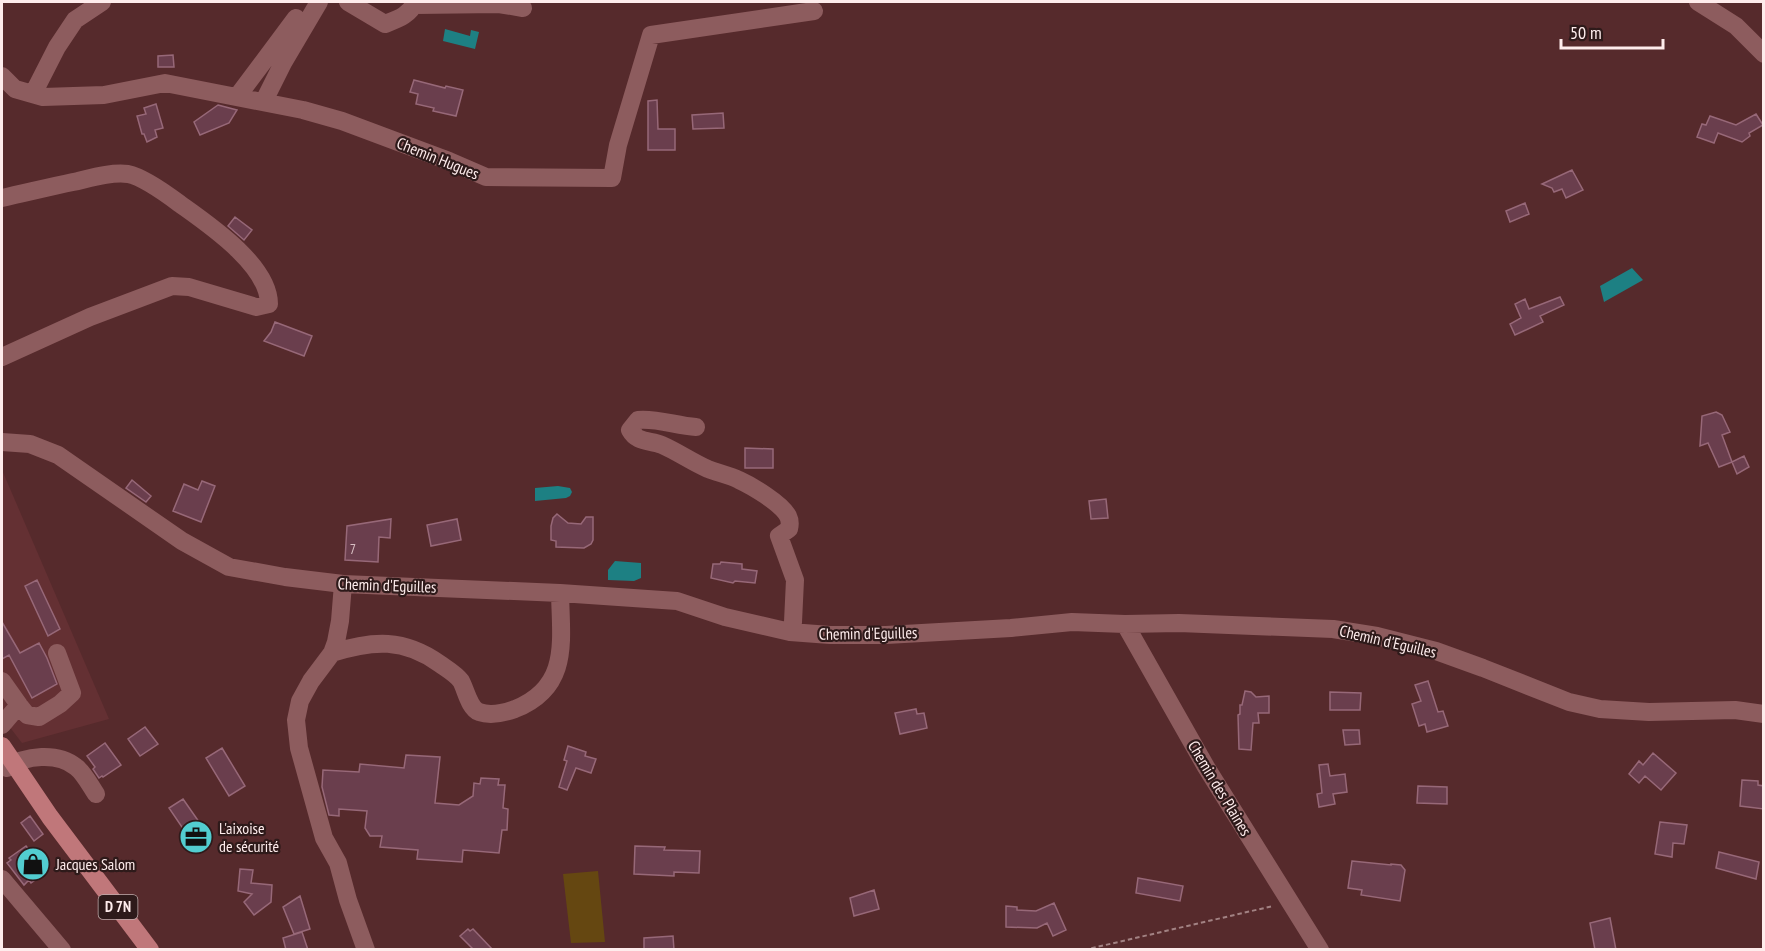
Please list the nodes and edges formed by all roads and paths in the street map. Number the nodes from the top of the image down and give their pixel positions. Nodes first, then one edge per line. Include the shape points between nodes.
1 (102, 2) edge
2 (320, 2) edge
3 (348, 2) edge
4 (1698, 2) edge
5 (415, 3) edge
6 (523, 8) dead end
7 (814, 11) dead end
8 (296, 18) dead end
9 (1764, 54) edge
10 (2, 76) edge
11 (33, 94) junction
12 (237, 97) junction
13 (264, 101) junction
14 (2, 198) edge
15 (2, 357) edge
16 (696, 427) dead end
17 (2, 442) edge
18 (343, 584) junction
19 (560, 593) junction
20 (1125, 624) junction
21 (790, 632) junction
22 (57, 653) dead end
23 (332, 653) junction
24 (2, 681) edge
25 (19, 705) junction
26 (1764, 714) edge
27 (2, 725) edge
28 (2, 746) edge
29 (8, 764) edge
30 (96, 794) dead end
31 (2, 879) edge
32 (1290, 903) junction
33 (62, 950) edge
34 (150, 950) edge
35 (366, 950) edge
36 (1084, 950) edge
37 (1320, 950) edge

1 - 11 street via 75,20
2 - 13 street
3 - 5 street via 385,24 402,18
4 - 9 street via 1736,26
5 - 6 street
7 - 13 street, Chemin Hugues via 651,35 612,178 486,177 342,121
8 - 12 street
10 - 11 street, Chemin Hugues via 15,89
11 - 12 street, Chemin Hugues via 104,95 165,83
12 - 13 street, Chemin Hugues
14 - 15 street via 105,175 130,174 160,189 216,229 237,248 269,292 269,304 256,307 189,287 172,286
16 - 21 street via 645,419 638,420 630,430 640,440 654,442 738,480 787,515 789,529 779,536 795,580 794,622
17 - 18 street, Chemin d'Eguilles via 30,444 58,455 182,541 229,567
18 - 19 street, Chemin d'Eguilles
18 - 23 street via 339,630
19 - 21 street, Chemin d'Eguilles via 677,601
19 - 23 street via 560,656 555,676 536,699 508,711 478,712 460,679 434,659 402,644 362,645
20 - 21 street, Chemin d'Eguilles via 1072,622 886,635
20 - 26 street, Chemin d'Eguilles via 1333,629 1436,651 1569,702 1600,709 1735,710
20 - 32 street, Chemin des Plaines via 1206,767
22 - 25 street via 72,693 39,717 27,715
23 - 35 street via 300,701 296,720 299,748 324,838 338,863
24 - 25 street
25 - 27 street
28 - 29 main road, D 7N
29 - 30 street via 39,757 69,761
29 - 34 main road, D 7N
31 - 33 street
32 - 36 path
32 - 37 street, Chemin des Plaines

